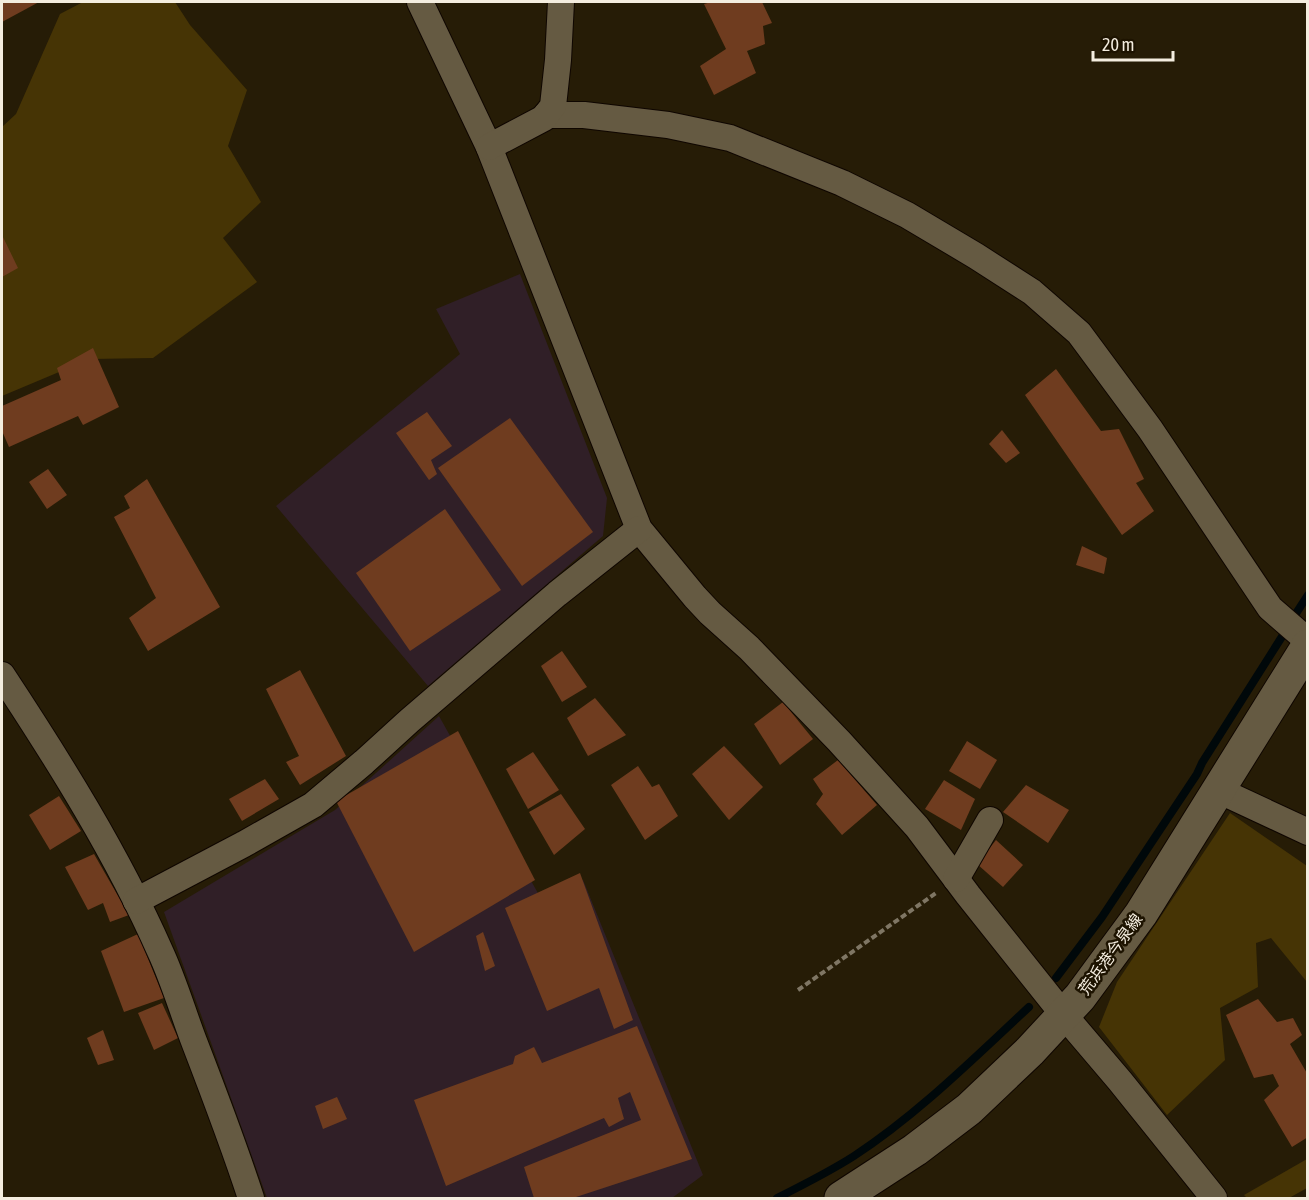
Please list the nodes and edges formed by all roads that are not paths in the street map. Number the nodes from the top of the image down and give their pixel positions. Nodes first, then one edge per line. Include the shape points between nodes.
1 (420, 2) edge
2 (561, 2) edge
3 (546, 115) junction
4 (489, 147) junction
5 (639, 529) junction
6 (1308, 641) edge
7 (1308, 646) edge
8 (2, 675) edge
9 (1218, 789) junction
10 (990, 820) dead end
11 (1308, 832) edge
12 (956, 879) junction
13 (136, 901) junction
14 (1063, 1014) junction
15 (251, 1198) edge
16 (841, 1198) edge
17 (1214, 1198) edge

1 - 4 street
2 - 3 street via 553,106
3 - 4 street
3 - 6 street via 668,125 730,138 842,183 907,215 1032,292 1079,333 1150,429 1270,608
4 - 5 street
5 - 12 street via 695,597 831,732 918,827
5 - 13 street via 557,594 313,804
7 - 9 main road, 荒浜港今泉線
8 - 13 street via 82,801
9 - 11 street
9 - 14 main road, 荒浜港今泉線 via 1141,914
10 - 12 street
12 - 14 street
13 - 15 street via 178,994
14 - 16 main road, 荒浜港今泉線 via 969,1109
14 - 17 street

